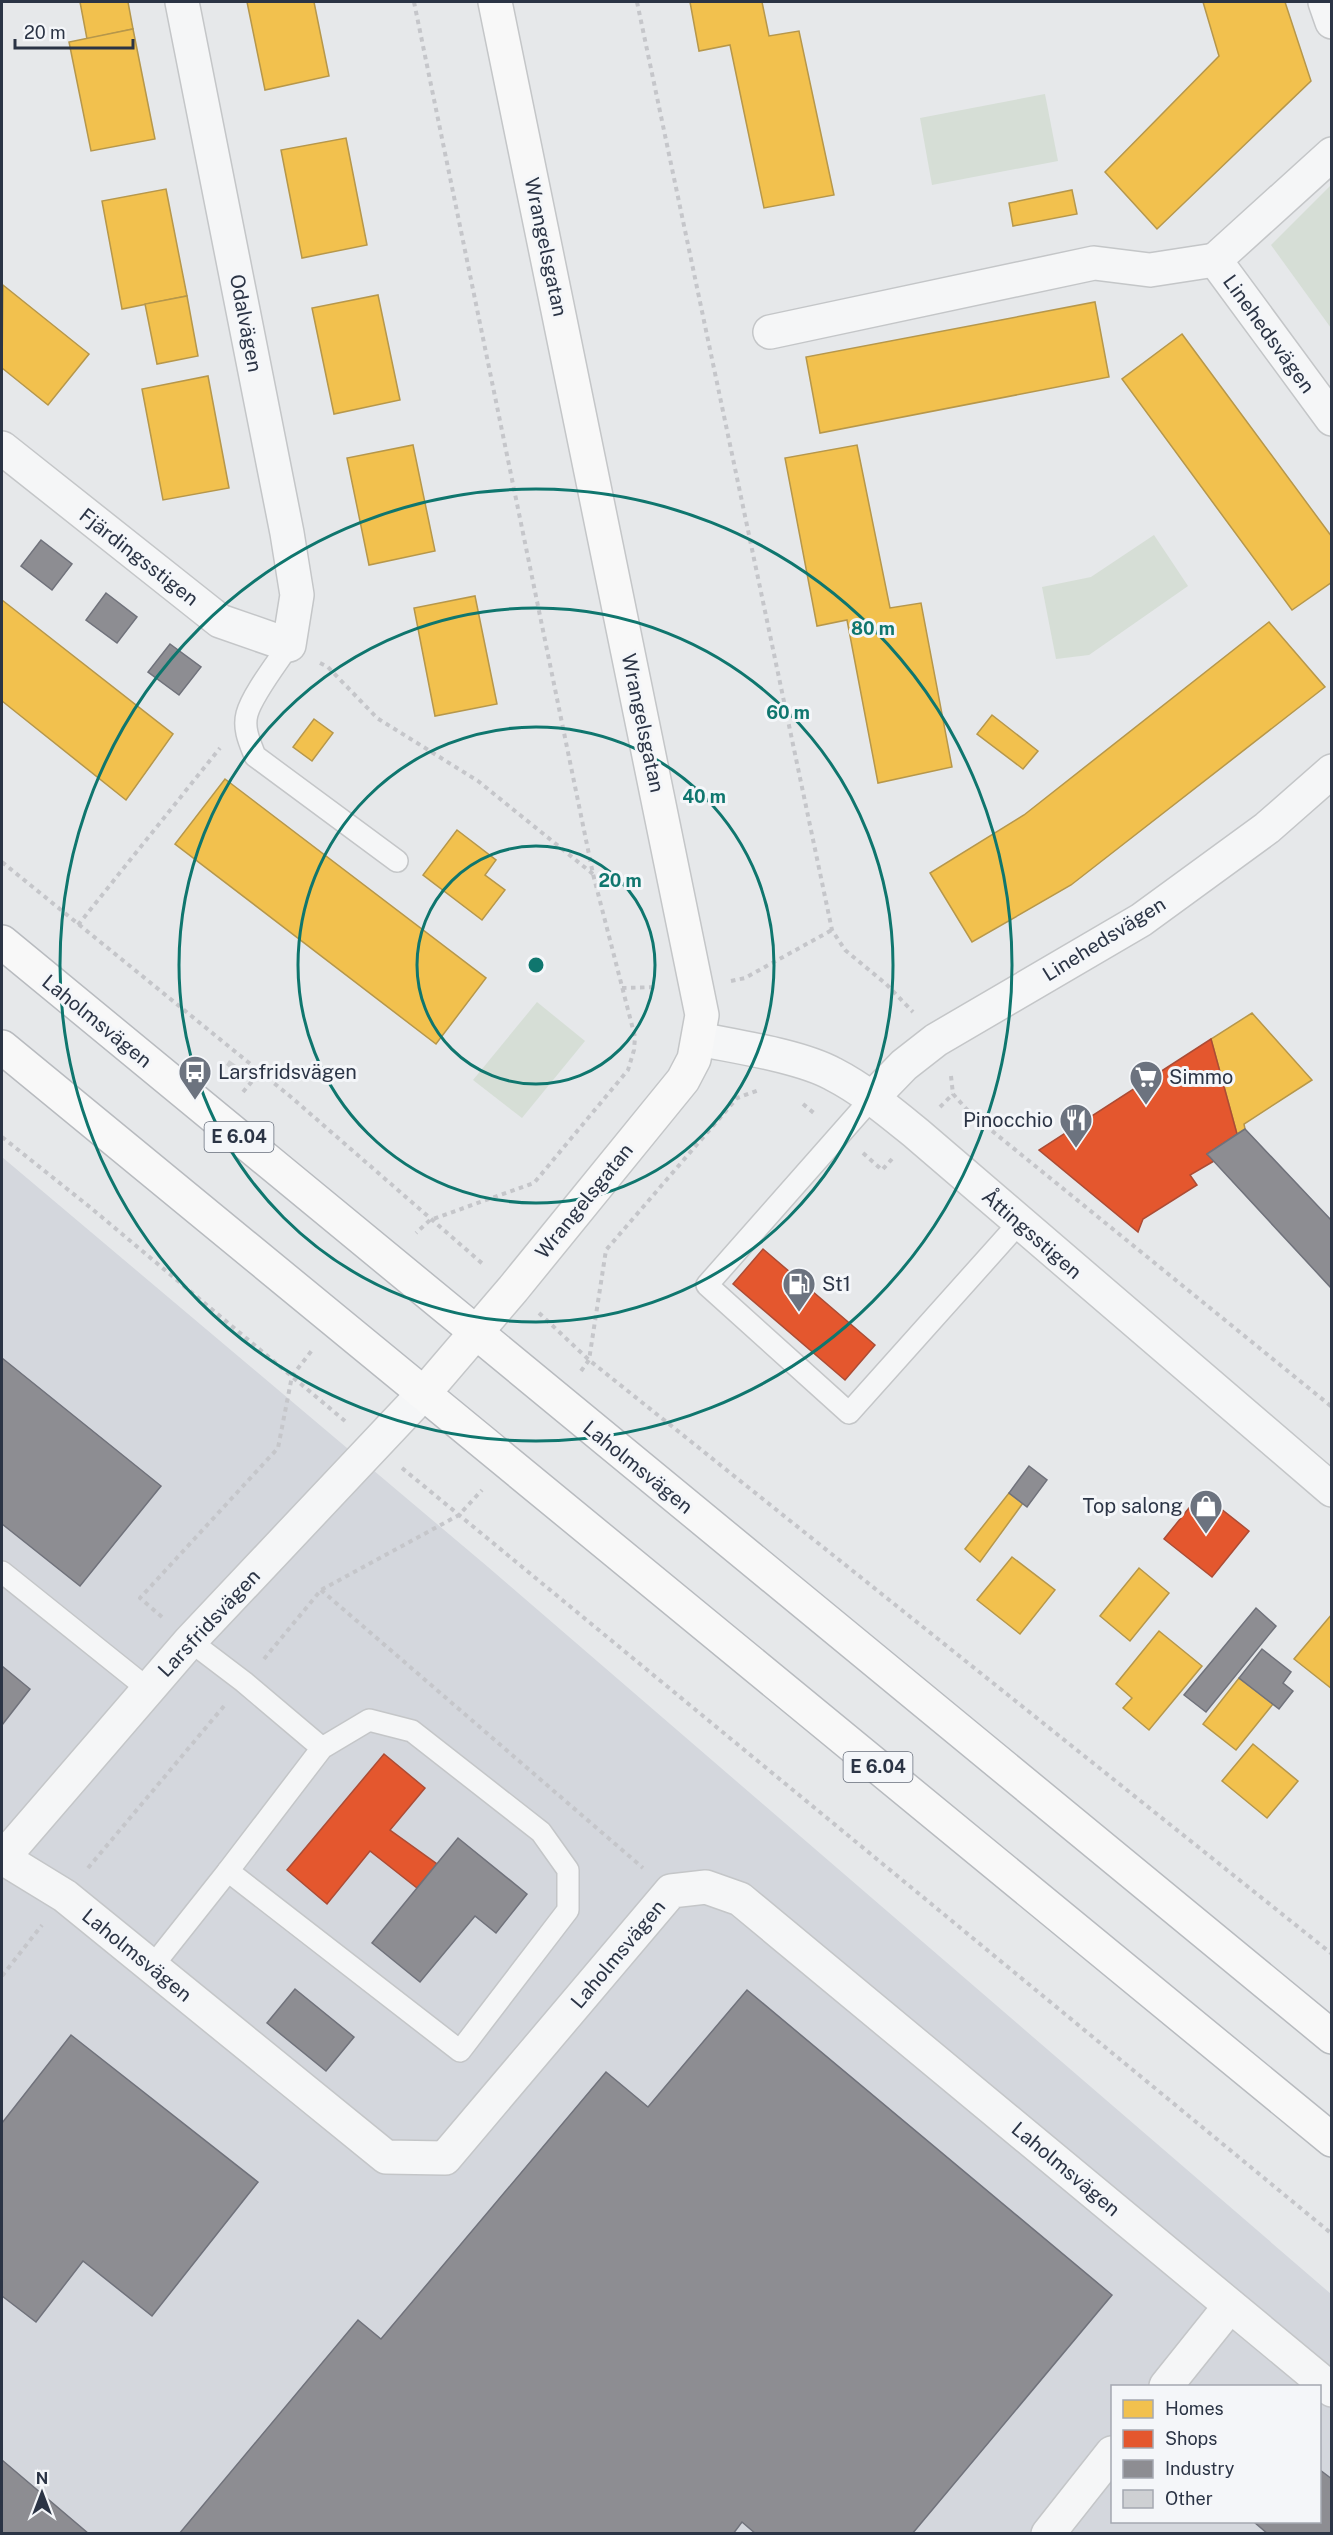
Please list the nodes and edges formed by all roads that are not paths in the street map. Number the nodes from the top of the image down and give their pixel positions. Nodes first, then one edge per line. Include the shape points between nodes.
1 (182, 2) edge
2 (495, 2) edge
3 (1325, 2) edge
4 (1332, 22) edge
5 (1332, 154) edge
6 (1215, 260) junction
7 (770, 332) dead end
8 (1332, 419) edge
9 (2, 448) edge
10 (289, 645) junction
11 (1332, 771) edge
12 (397, 861) dead end
13 (2, 942) edge
14 (699, 1039) junction
15 (2, 1047) edge
16 (872, 1098) junction
17 (1019, 1223) junction
18 (476, 1332) junction
19 (424, 1394) junction
20 (1332, 1490) edge
21 (2, 1572) edge
22 (190, 1641) junction
23 (148, 1689) junction
24 (322, 1748) junction
25 (2, 1858) edge
26 (228, 1871) junction
27 (151, 1968) junction
28 (1332, 2037) edge
29 (1332, 2140) edge
30 (1230, 2306) junction
31 (1167, 2385) edge
32 (1332, 2390) edge
33 (1111, 2455) edge
34 (1048, 2534) edge

1 - 10 street, Odalvägen via 287,533 297,595
2 - 14 main road, Wrangelsgatan via 697,986 702,1016
3 - 4 street
5 - 6 street, Linehedsvägen
6 - 7 street via 1150,270 1094,264
6 - 8 street, Linehedsvägen
9 - 10 street, Fjärdingsstigen via 220,621
10 - 12 lane via 247,714 247,735 255,756
11 - 16 street, Linehedsvägen via 1267,828 1141,920 936,1040
13 - 18 main road, Laholmsvägen / E 6.04
14 - 16 street, Åttingsstigen via 832,1073
14 - 18 main road, Wrangelsgatan via 683,1080
15 - 19 main road, E 6.04
16 - 17 street, Åttingsstigen
16 - 17 lane via 707,1285 849,1413
17 - 20 street, Åttingsstigen
18 - 19 main road, Wrangelsgatan
18 - 28 main road, Laholmsvägen / E 6.04
19 - 22 street, Larsfridsvägen
19 - 29 main road, E 6.04
21 - 23 lane
22 - 23 street, Larsfridsvägen
22 - 24 lane
23 - 25 street, Larsfridsvägen
24 - 26 lane
24 - 26 lane via 369,1720 412,1731 541,1832 568,1870 568,1910 460,2051
25 - 27 street, Laholmsvägen via 65,1896
26 - 27 lane
27 - 30 street, Laholmsvägen via 386,2157 445,2158 671,1892 706,1887 740,1899
30 - 31 street
30 - 32 street, Laholmsvägen
33 - 34 street

